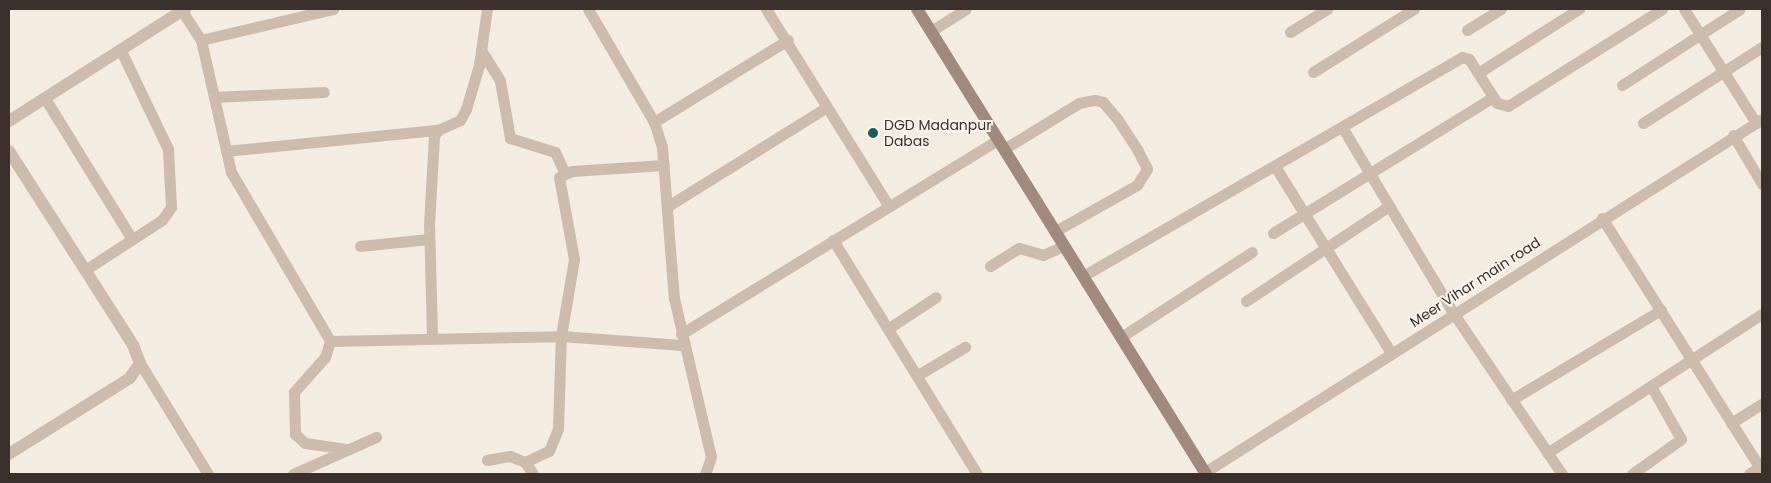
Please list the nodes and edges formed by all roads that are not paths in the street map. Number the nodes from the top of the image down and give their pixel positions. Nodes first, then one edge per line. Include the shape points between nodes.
1 (333, 9) edge
2 (488, 9) edge
3 (588, 9) edge
4 (766, 9) edge
5 (917, 9) edge
6 (966, 9) edge
7 (1327, 9) edge
8 (1414, 9) edge
9 (1501, 9) edge
10 (1580, 9) edge
11 (1662, 9) edge
12 (1684, 9) edge
13 (1740, 9) edge
14 (184, 10) edge
15 (1467, 30) dead end
16 (930, 31) junction
17 (1290, 32) dead end
18 (1700, 34) junction
19 (201, 40) junction
20 (788, 40) junction
21 (1762, 47) edge
22 (481, 50) junction
23 (120, 51) junction
24 (1723, 71) junction
25 (1313, 72) dead end
26 (1478, 73) junction
27 (1622, 85) dead end
28 (324, 92) dead end
29 (214, 97) junction
30 (1493, 97) junction
31 (46, 100) junction
32 (827, 107) junction
33 (9, 121) edge
34 (1759, 121) edge
35 (654, 122) junction
36 (1643, 123) dead end
37 (1342, 127) junction
38 (438, 130) junction
39 (1733, 135) junction
40 (1001, 145) junction
41 (9, 151) edge
42 (226, 151) junction
43 (664, 165) junction
44 (1276, 168) junction
45 (1367, 172) junction
46 (565, 173) junction
47 (1762, 184) edge
48 (888, 205) junction
49 (668, 206) junction
50 (1389, 206) junction
51 (1304, 210) junction
52 (1602, 218) junction
53 (1054, 232) junction
54 (1273, 233) dead end
55 (132, 239) junction
56 (429, 239) junction
57 (833, 240) junction
58 (360, 246) dead end
59 (1063, 246) junction
60 (1327, 249) junction
61 (1252, 252) dead end
62 (990, 266) dead end
63 (85, 270) junction
64 (1083, 276) junction
65 (936, 297) dead end
66 (1246, 301) dead end
67 (1661, 310) junction
68 (1454, 314) junction
69 (1762, 314) edge
70 (888, 328) junction
71 (432, 336) junction
72 (561, 336) junction
73 (1121, 337) junction
74 (682, 340) junction
75 (330, 341) junction
76 (965, 347) dead end
77 (1391, 353) junction
78 (1691, 359) junction
79 (140, 363) junction
80 (918, 375) junction
81 (1651, 386) junction
82 (1511, 400) junction
83 (1762, 404) edge
84 (1731, 422) junction
85 (376, 437) dead end
86 (346, 449) junction
87 (1548, 453) junction
88 (9, 454) edge
89 (487, 460) dead end
90 (525, 462) junction
91 (1761, 468) edge
92 (1205, 473) edge
93 (208, 474) edge
94 (293, 474) edge
95 (533, 474) edge
96 (704, 474) edge
97 (977, 474) edge
98 (1562, 474) edge
99 (1632, 474) edge
100 (1749, 474) edge

1 - 19 street
2 - 22 street
3 - 35 street
4 - 20 street
5 - 16 main road
6 - 16 street
7 - 17 street
8 - 25 street
9 - 15 street
10 - 26 street
11 - 30 street via 1508,106
12 - 18 street
13 - 18 street
14 - 19 street
14 - 23 street
16 - 40 main road
18 - 24 street
18 - 27 street
19 - 29 street
20 - 32 street
20 - 35 street
21 - 24 street
22 - 38 street via 460,120
22 - 46 street via 500,81 510,138 555,152
23 - 31 street
23 - 55 street via 169,155 169,214
24 - 34 street
24 - 36 street
26 - 30 street
26 - 37 street via 1462,57
28 - 29 street
29 - 42 street
30 - 45 street
31 - 33 street
31 - 55 street
32 - 48 street
32 - 49 street
34 - 39 street, Meer Vihar main road
35 - 43 street
37 - 44 street
37 - 45 street
38 - 42 street
38 - 56 street via 433,145
39 - 47 street
39 - 52 street, Meer Vihar main road
40 - 48 street
40 - 53 main road
40 - 53 street via 1080,103 1095,100 1103,102 1137,149 1147,169 1137,185
41 - 63 street
42 - 75 street via 231,172
43 - 46 street
43 - 49 street
44 - 51 street
44 - 64 street
45 - 50 street
45 - 51 street
46 - 72 street via 559,184 574,260
48 - 57 street
49 - 74 street
50 - 60 street
50 - 68 street
51 - 54 street
51 - 60 street
52 - 67 street
52 - 68 street, Meer Vihar main road
53 - 59 main road
55 - 63 street
56 - 58 street
56 - 71 street
57 - 70 street
57 - 74 street
59 - 62 street via 1043,255 1019,248
59 - 64 main road
60 - 66 street
60 - 77 street
61 - 73 street
63 - 79 street via 133,345
64 - 73 main road
65 - 70 street
67 - 78 street
67 - 82 street
68 - 77 street, Meer Vihar main road
68 - 82 street
69 - 78 street
70 - 80 street
71 - 72 street
71 - 75 street
72 - 74 street
72 - 90 street via 556,444
73 - 92 main road
74 - 96 street via 711,457
75 - 86 street via 324,357 294,392 293,424 305,443
76 - 80 street
77 - 92 street, Meer Vihar main road
78 - 81 street
78 - 84 street
79 - 88 street via 130,378
79 - 93 street
80 - 97 street
81 - 87 street
81 - 99 street via 1681,439
82 - 87 street
83 - 84 street
84 - 91 street
85 - 86 street
86 - 94 street
87 - 98 street
89 - 90 street via 510,456
90 - 95 street
91 - 100 street

